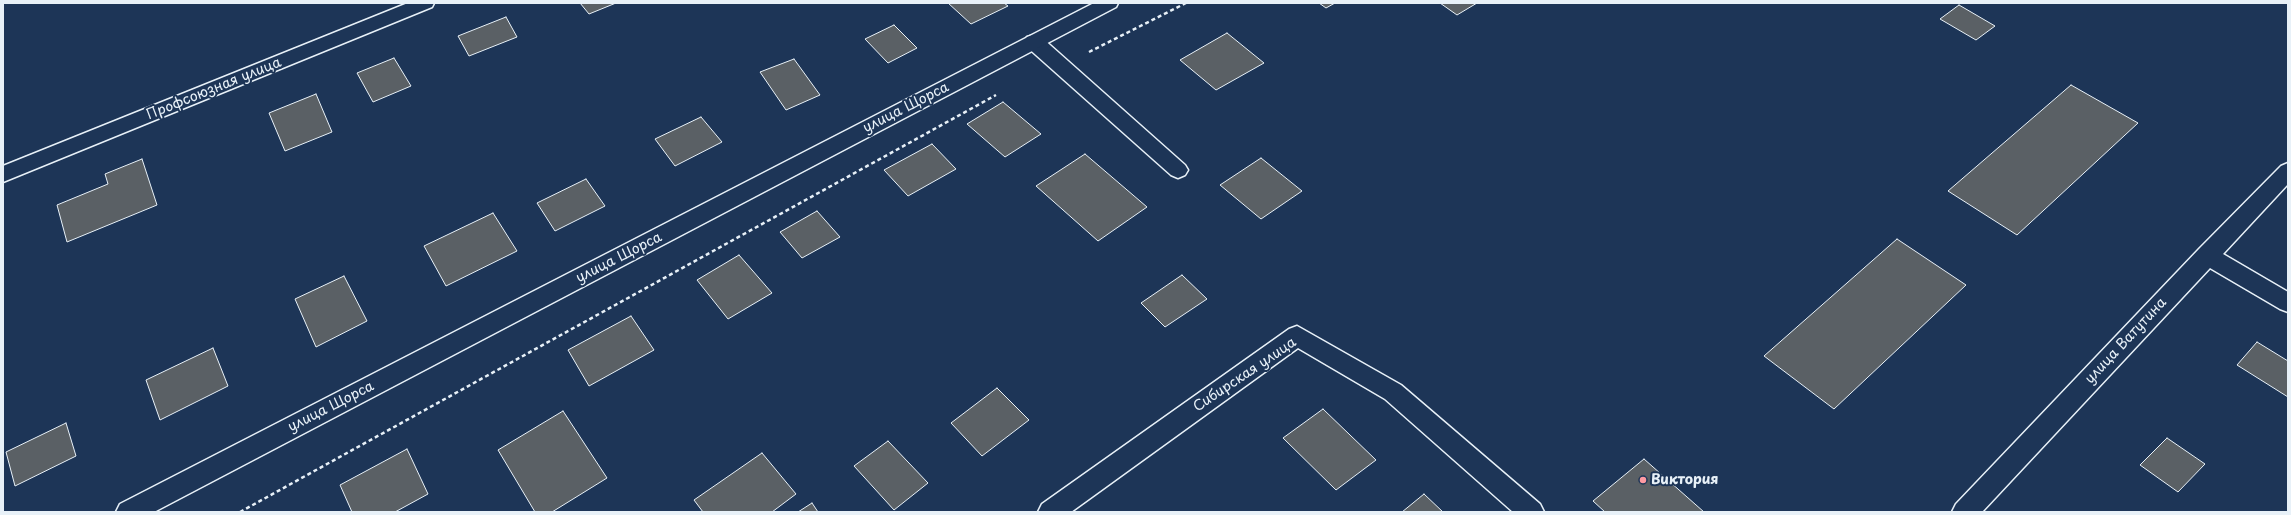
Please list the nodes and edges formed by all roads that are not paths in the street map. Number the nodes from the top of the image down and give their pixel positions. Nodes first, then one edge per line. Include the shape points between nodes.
1 (425, 3) edge
2 (1109, 3) edge
3 (1034, 42) junction
4 (1178, 170) dead end
5 (2288, 171) edge
6 (3, 174) edge
7 (2207, 254) junction
8 (2288, 303) edge
9 (129, 512) edge
10 (1051, 512) edge
11 (1531, 512) edge
12 (1965, 512) edge

1 - 6 street, Профсоюзная улица
2 - 3 street, улица Щорса
3 - 4 street
3 - 9 street, улица Щорса
5 - 7 street, улица Ватутина
7 - 8 street
7 - 12 street, улица Ватутина
10 - 11 street, Сибирская улица via 1297,336 1393,392

